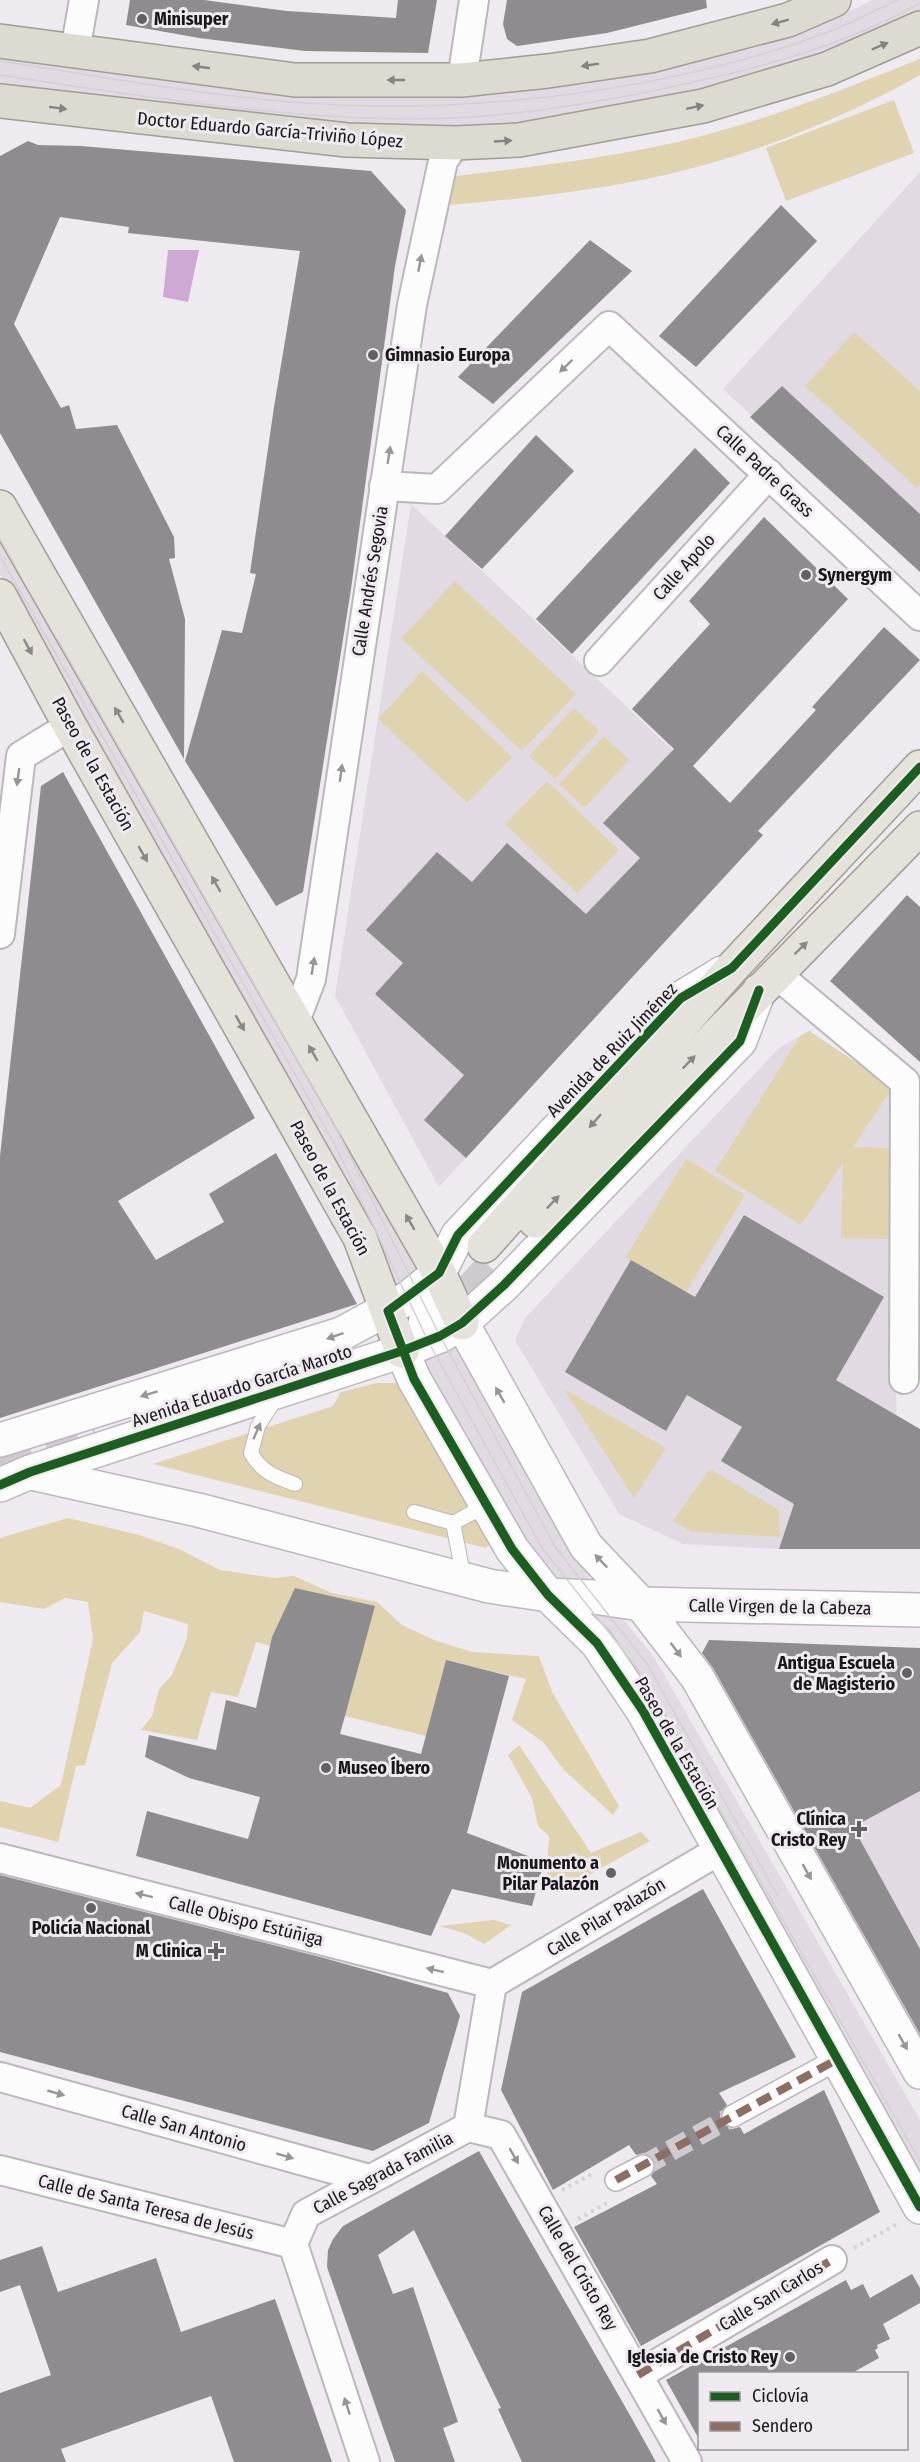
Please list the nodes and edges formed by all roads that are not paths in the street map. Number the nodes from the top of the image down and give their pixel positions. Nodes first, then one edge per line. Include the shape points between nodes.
1 (84, 0) edge
2 (474, 0) edge
3 (834, 0) edge
4 (920, 28) edge
5 (0, 41) edge
6 (75, 51) junction
7 (462, 80) junction
8 (0, 101) edge
9 (455, 143) junction
10 (769, 474) junction
11 (384, 486) junction
12 (0, 507) edge
13 (0, 596) edge
14 (920, 616) edge
15 (599, 662) dead end
16 (70, 726) junction
17 (920, 767) edge
18 (920, 828) edge
19 (0, 934) edge
20 (732, 968) junction
21 (767, 981) junction
22 (295, 1021) junction
23 (912, 1082) edge
24 (439, 1273) junction
25 (388, 1311) junction
26 (462, 1323) junction
27 (402, 1351) junction
28 (904, 1379) dead end
29 (279, 1393) junction
30 (0, 1440) edge
31 (15, 1469) edge
32 (295, 1484) dead end
33 (0, 1485) edge
34 (476, 1486) junction
35 (414, 1512) dead end
36 (453, 1523) junction
37 (464, 1579) junction
38 (548, 1595) junction
39 (641, 1604) junction
40 (920, 1610) edge
41 (720, 1850) junction
42 (0, 1858) edge
43 (492, 1984) junction
44 (836, 2060) junction
45 (920, 2072) edge
46 (0, 2077) edge
47 (733, 2116) tunnel mouth
48 (468, 2127) junction
49 (643, 2166) tunnel mouth
50 (0, 2170) edge
51 (369, 2180) junction
52 (616, 2180) road end
53 (912, 2214) edge
54 (292, 2244) junction
55 (832, 2260) road end
56 (638, 2375) junction
57 (365, 2462) edge
58 (687, 2462) edge

1 - 6 street
2 - 7 street
3 -> 7 highway via 788,20 650,56
9 -> 4 highway, Doctor Eduardo García-Triviño López via 530,139 702,106 827,69
5 - 6 highway
7 -> 6 highway via 295,80
8 -> 9 highway, Doctor Eduardo García-Triviño López via 346,140
11 -> 9 street, Calle Andrés Segovia via 429,220 443,162
10 -> 11 street, Calle Padre Grass via 609,326 437,489
10 - 14 street, Calle Padre Grass
10 - 15 street, Calle Apolo
22 -> 11 street, Calle Andrés Segovia via 310,979
22 -> 12 main road
13 -> 16 main road, Paseo de la Estación
16 -> 19 street via 21,756
16 -> 25 main road, Paseo de la Estación via 360,1238
17 - 20 main road, Avenida de Ruiz Jiménez
21 -> 18 main road, Avenida de Ruiz Jiménez
20 -> 21 main road, Avenida de Ruiz Jiménez via 491,1252
20 - 24 street, Avenida de Ruiz Jiménez via 681,998 458,1235
21 - 23 street
21 - 26 street, Avenida de Ruiz Jiménez via 740,1041 504,1285
24 -> 22 main road
23 - 28 street
24 - 25 street, Avenida de Ruiz Jiménez
24 - 26 main road
24 - 27 street via 423,1330
25 - 27 main road, Paseo de la Estación
25 -> 30 street, Avenida Eduardo García Maroto via 340,1334
26 - 27 street, Avenida Eduardo García Maroto
39 -> 26 street via 586,1546
27 - 29 street, Avenida Eduardo García Maroto
27 - 34 street, Paseo de la Estación
29 - 31 street, Avenida Eduardo García Maroto
32 -> 29 lane via 267,1473 251,1453 258,1426
31 - 33 street, Avenida Eduardo García Maroto
31 - 37 street, Calle Virgen de la Cabeza via 207,1512
34 - 36 lane via 479,1503 472,1513
34 - 38 street, Paseo de la Estación via 512,1549
35 - 36 lane
36 - 37 lane
37 - 38 street, Calle Virgen de la Cabeza
38 - 39 street, Calle Virgen de la Cabeza
38 - 41 street, Paseo de la Estación via 597,1643 630,1691
39 - 40 street, Calle Virgen de la Cabeza
39 -> 45 street via 697,1677
41 - 43 street, Calle Pilar Palazón
41 - 44 street, Paseo de la Estación
43 -> 42 street, Calle Obispo Estúñiga
43 - 48 street, Calle Sagrada Familia
44 - 47 street
44 - 53 street, Paseo de la Estación
46 -> 51 street, Calle San Antonio
48 - 51 street, Calle Sagrada Familia
48 -> 56 street, Calle del Cristo Rey via 501,2135
49 - 52 street
50 - 54 street, Calle de Santa Teresa de Jesús
51 - 54 street, Calle Sagrada Familia via 306,2214
57 -> 54 street
55 - 56 street, Calle San Carlos
56 -> 58 street, Calle del Cristo Rey

